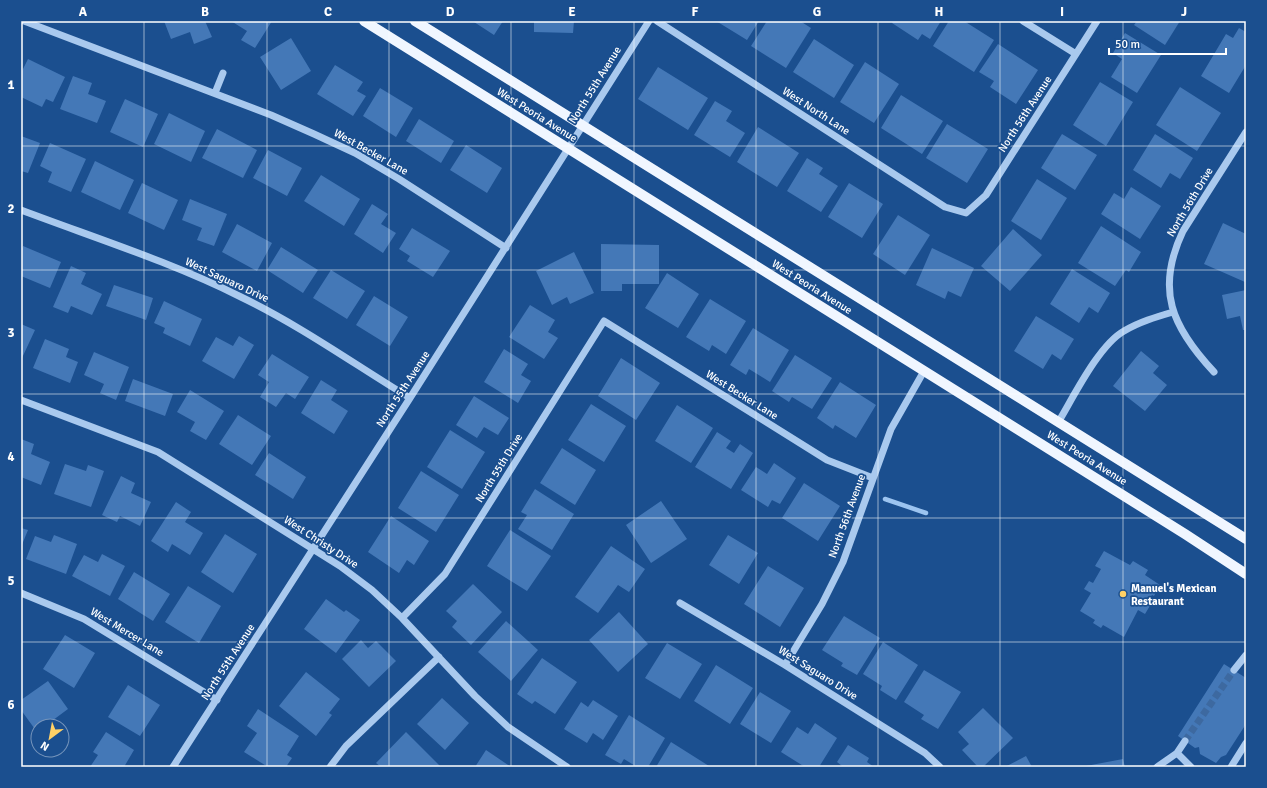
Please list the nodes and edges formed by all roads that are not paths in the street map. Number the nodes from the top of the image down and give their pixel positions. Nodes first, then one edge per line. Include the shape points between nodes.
1 (24, 21) edge
2 (364, 21) edge
3 (415, 21) edge
4 (649, 21) edge
5 (657, 21) edge
6 (1024, 21) edge
7 (1097, 21) edge
8 (1076, 54) junction
9 (223, 73) dead end
10 (215, 93) junction
11 (582, 126) junction
12 (1246, 132) edge
13 (569, 149) junction
14 (21, 210) edge
15 (966, 213) joint
16 (506, 248) junction
17 (1173, 312) junction
18 (604, 321) joint
19 (924, 371) junction
20 (1214, 372) dead end
21 (410, 398) junction
22 (21, 400) edge
23 (1058, 421) junction
24 (873, 478) junction
25 (1246, 539) edge
26 (314, 549) junction
27 (1246, 574) edge
28 (21, 593) edge
29 (680, 603) dead end
30 (402, 618) junction
31 (1246, 655) edge
32 (439, 657) junction
33 (785, 665) junction
34 (1234, 670) tunnel mouth
35 (217, 700) junction
36 (1185, 741) tunnel mouth
37 (1246, 743) edge
38 (1177, 753) junction
39 (173, 767) edge
40 (330, 767) edge
41 (567, 767) edge
42 (940, 767) edge
43 (1157, 767) edge
44 (1191, 767) edge
45 (1232, 767) edge

1 - 10 street, West Becker Lane
2 - 13 main road, West Peoria Avenue
3 - 11 main road, West Peoria Avenue
4 - 11 street, North 55th Avenue
5 - 15 street, West North Lane via 945,206
6 - 8 street
7 - 8 street, North 56th Avenue
8 - 15 street, North 56th Avenue via 986,195
9 - 10 street
10 - 16 street, West Becker Lane via 355,153
11 - 13 street, North 55th Avenue
11 - 23 main road, West Peoria Avenue
12 - 17 street, North 56th Drive via 1177,243 1169,292
13 - 16 street, North 55th Avenue
13 - 19 main road, West Peoria Avenue
14 - 21 street, West Saguaro Drive via 188,273 241,297 297,326
16 - 21 street, North 55th Avenue
17 - 20 street, North 56th Drive via 1180,330 1193,350
17 - 23 street via 1123,331 1109,342
18 - 24 street, West Becker Lane via 827,460
18 - 30 street, North 55th Drive via 445,574
19 - 24 street, North 56th Avenue via 891,429
19 - 27 main road, West Peoria Avenue
21 - 26 street, North 55th Avenue
22 - 26 street, West Christy Drive via 158,452
23 - 25 main road, West Peoria Avenue
24 - 33 street, North 56th Avenue via 843,562 822,604
26 - 30 street, West Christy Drive via 372,590
26 - 35 street, North 55th Avenue
28 - 35 street, West Mercer Lane via 84,619
29 - 33 street, West Saguaro Drive
30 - 32 street, West Christy Drive
31 - 34 street
32 - 40 street via 346,746
32 - 41 street, West Christy Drive via 508,727
33 - 42 street, West Saguaro Drive via 925,753
35 - 39 street, North 55th Avenue
36 - 38 street
37 - 45 street
38 - 43 street
38 - 44 street

